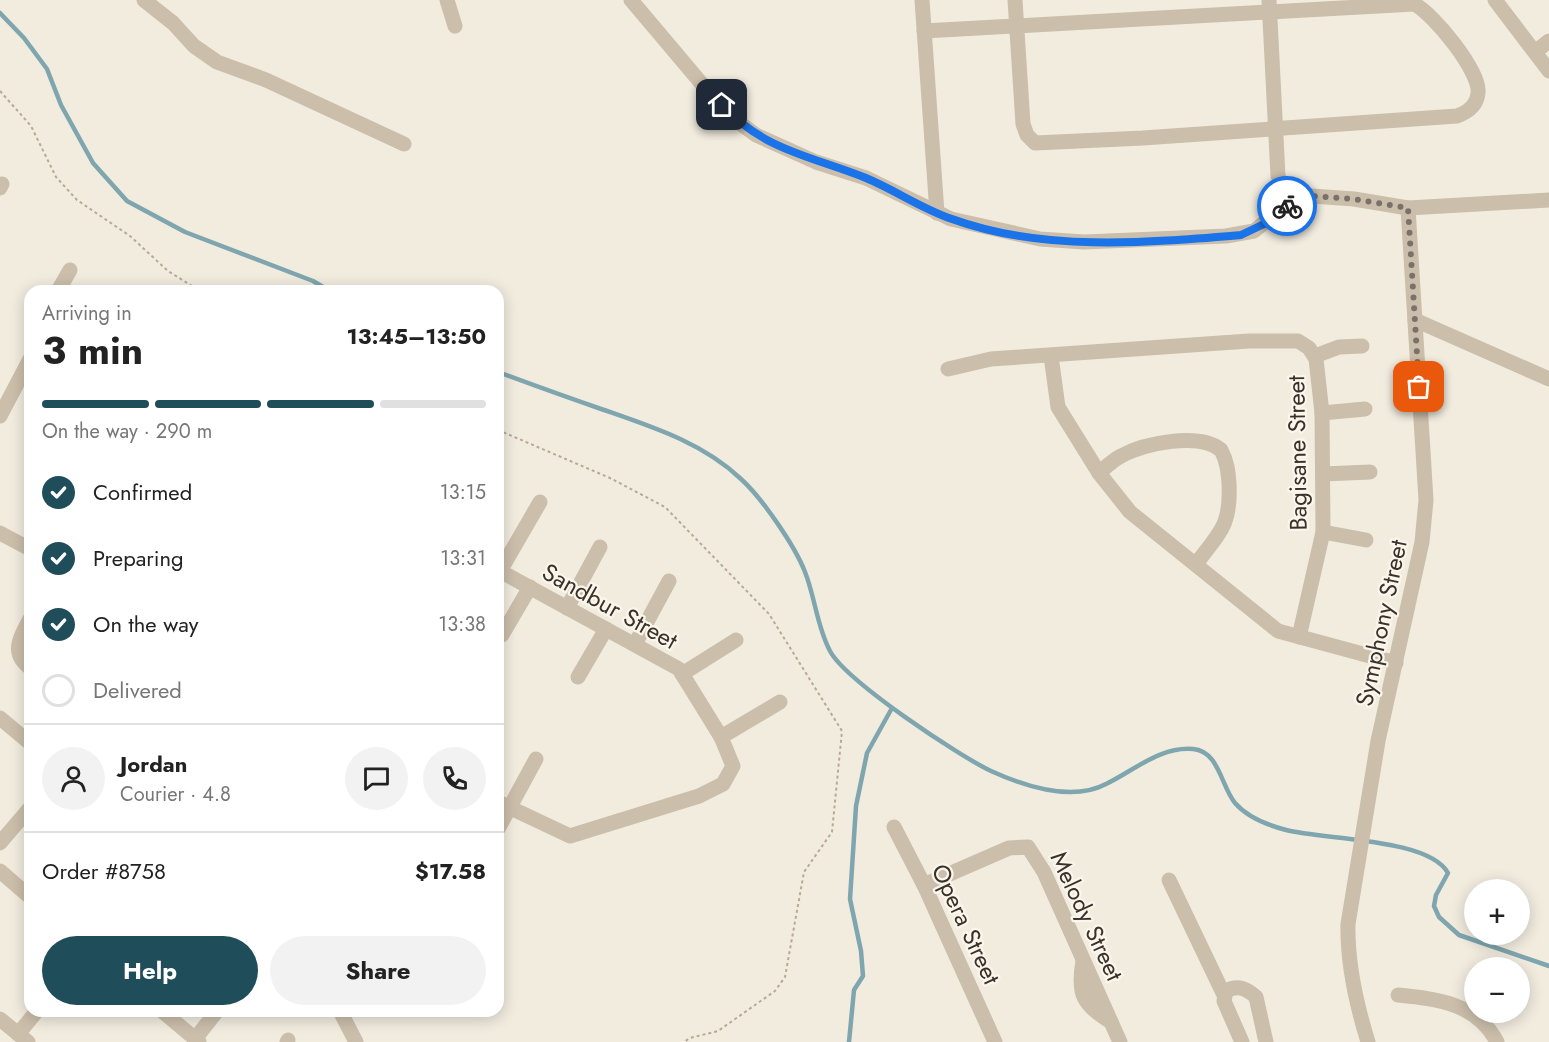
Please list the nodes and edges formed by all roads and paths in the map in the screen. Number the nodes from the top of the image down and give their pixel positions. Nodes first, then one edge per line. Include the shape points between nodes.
1 (144, 0) edge
2 (447, 0) edge
3 (632, 0) edge
4 (922, 0) edge
5 (1015, 0) edge
6 (1495, 0) edge
7 (1269, 6) edge
8 (1016, 25) junction
9 (455, 26) dead end
10 (924, 31) junction
11 (1549, 41) edge
12 (1534, 52) junction
13 (1549, 70) edge
14 (0, 91) edge
15 (1274, 127) junction
16 (404, 144) dead end
17 (1298, 195) junction
18 (1549, 201) edge
19 (1408, 208) junction
20 (937, 213) junction
21 (69, 270) dead end
22 (61, 285) edge
23 (190, 285) edge
24 (1415, 320) junction
25 (1362, 346) dead end
26 (1051, 356) junction
27 (1315, 356) junction
28 (948, 369) dead end
29 (24, 370) edge
30 (1549, 379) edge
31 (1365, 409) dead end
32 (1322, 412) junction
33 (0, 416) edge
34 (1370, 472) dead end
35 (1099, 473) junction
36 (1323, 474) junction
37 (540, 502) dead end
38 (1323, 532) junction
39 (0, 533) edge
40 (1366, 540) dead end
41 (24, 546) edge
42 (600, 547) dead end
43 (504, 563) edge
44 (1196, 564) junction
45 (504, 574) edge
46 (669, 581) dead end
47 (530, 587) junction
48 (567, 608) junction
49 (606, 629) junction
50 (24, 632) edge
51 (504, 632) edge
52 (1299, 637) junction
53 (736, 640) dead end
54 (635, 644) junction
55 (24, 663) edge
56 (1396, 663) junction
57 (682, 674) junction
58 (578, 677) dead end
59 (780, 702) dead end
60 (0, 718) edge
61 (721, 737) junction
62 (24, 738) edge
63 (536, 759) dead end
64 (504, 805) edge
65 (504, 806) edge
66 (24, 815) edge
67 (894, 827) dead end
68 (0, 843) edge
69 (0, 871) edge
70 (1169, 880) dead end
71 (924, 885) junction
72 (24, 892) edge
73 (1224, 995) junction
74 (1398, 995) dead end
75 (34, 1017) edge
76 (169, 1017) edge
77 (213, 1017) edge
78 (343, 1017) edge
79 (0, 1019) edge
80 (23, 1038) edge
81 (197, 1040) edge
82 (356, 1042) edge
83 (995, 1042) edge
84 (1120, 1042) edge
85 (1242, 1042) edge
86 (1266, 1042) edge
87 (1368, 1042) edge
88 (1497, 1042) edge

1 - 16 street via 217,62 266,80
2 - 9 street
3 - 20 street via 707,90 736,121 756,135 816,162 866,178
4 - 10 street
5 - 8 street
6 - 12 street
7 - 8 street
7 - 15 street
7 - 15 street via 1414,4 1440,25 1478,86 1472,107 1457,116
8 - 10 street
8 - 15 street via 1023,124 1035,143
10 - 20 street
11 - 12 street
12 - 13 street
14 - 23 path via 31,126 56,177 77,200
15 - 17 street via 1280,182
17 - 19 street
17 - 20 street via 1254,231 1182,239 1040,239
18 - 19 street
19 - 24 street, Symphony Street
21 - 22 street
24 - 30 street
24 - 56 street, Symphony Street via 1426,500 1422,542
25 - 27 street via 1339,347
26 - 27 street, Bagisane Street via 1298,341
26 - 28 street, Bagisane Street via 991,359
26 - 35 street via 1058,407
27 - 32 street, Bagisane Street
29 - 33 street
31 - 32 street
32 - 36 street, Bagisane Street
34 - 36 street
35 - 44 street via 1130,512
35 - 44 street via 1120,456 1156,443 1202,441 1221,450 1228,468 1230,511 1221,531
36 - 38 street, Bagisane Street
37 - 43 street
38 - 40 street
38 - 52 street, Bagisane Street
39 - 41 street
42 - 48 street
44 - 52 street via 1268,624
45 - 47 street, Sandbur Street
46 - 54 street
47 - 48 street, Sandbur Street
47 - 51 street
48 - 49 street, Sandbur Street
49 - 54 street, Sandbur Street
49 - 58 street
50 - 55 street via 17,647
52 - 56 street
53 - 57 street
54 - 57 street, Sandbur Street
56 - 87 street, Symphony Street via 1352,892 1348,950 1357,1006
57 - 61 street, Sandbur Street
59 - 61 street
60 - 62 street
61 - 65 street, Sandbur Street via 733,766 723,784 699,796 570,836
63 - 64 street
66 - 68 street
67 - 71 street, Opera Street
69 - 72 street
70 - 73 street
71 - 83 street, Opera Street
71 - 84 street, Melody Street via 1009,848 1028,848 1039,862
73 - 85 street
73 - 86 street via 1232,987 1242,987 1256,997
74 - 88 street via 1439,999 1464,1008 1485,1023
75 - 80 street
76 - 81 street
77 - 81 street
78 - 82 street
79 - 80 street

